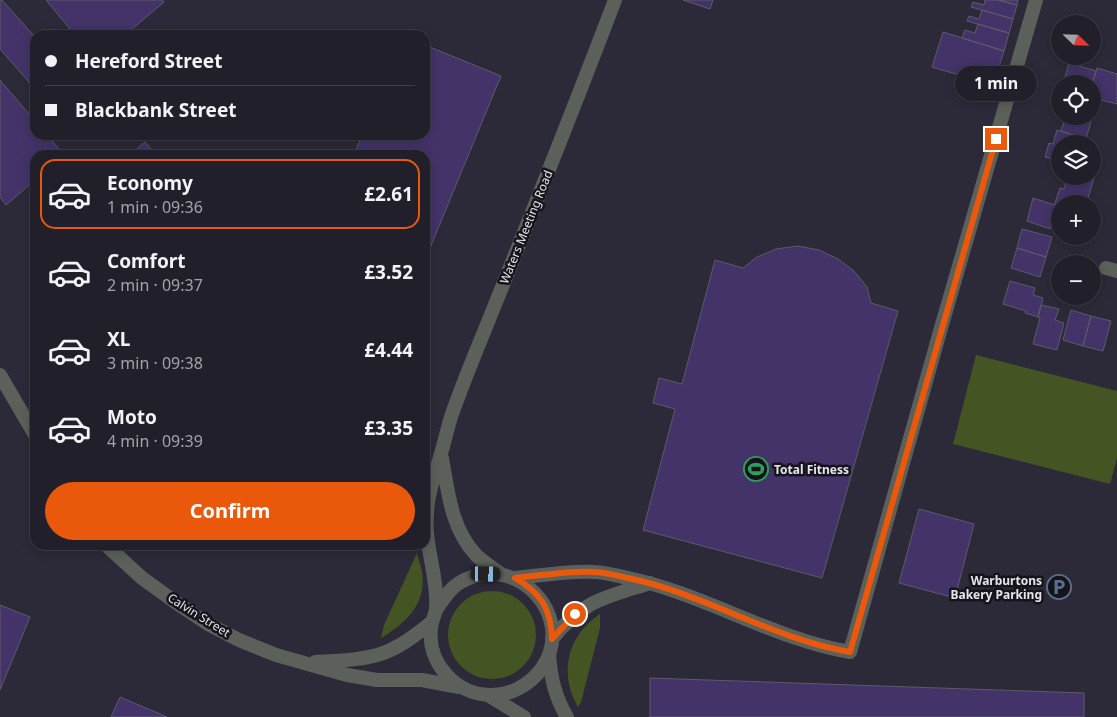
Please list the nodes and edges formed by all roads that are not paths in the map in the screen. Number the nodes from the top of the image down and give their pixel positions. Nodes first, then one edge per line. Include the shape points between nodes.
1 (615, 0) edge
2 (1036, 0) edge
3 (0, 375) edge
4 (30, 426) edge
5 (441, 454) junction
6 (430, 493) edge
7 (111, 550) edge
8 (430, 550) edge
9 (501, 574) junction
10 (515, 578) junction
11 (650, 583) junction
12 (434, 616) junction
13 (552, 639) junction
14 (549, 654) junction
15 (305, 663) junction
16 (461, 687) junction
17 (488, 695) junction
18 (524, 717) edge
19 (568, 717) edge

1 - 5 street, Waters Meeting Road via 457,402
2 - 11 street via 850,652 805,642
3 - 4 street
5 - 6 street, Waters Meeting Road
5 - 9 street, Waters Meeting Road via 452,513 462,538 476,556
7 - 15 street, Calvin Street via 142,578 208,624 276,655
8 - 12 street, Waters Meeting Road via 434,572
9 - 10 street
9 - 12 street via 471,577 458,583 447,593
10 - 11 street via 594,572
10 - 13 street via 539,596 547,610
11 - 13 street via 589,604
12 - 15 street, Calvin Street via 407,641 384,653
12 - 16 street via 432,646 437,662
13 - 14 street
14 - 17 street via 532,680 518,689
14 - 19 street via 555,694
15 - 16 street, Calvin Street via 377,680 422,680
16 - 17 street
17 - 18 street

